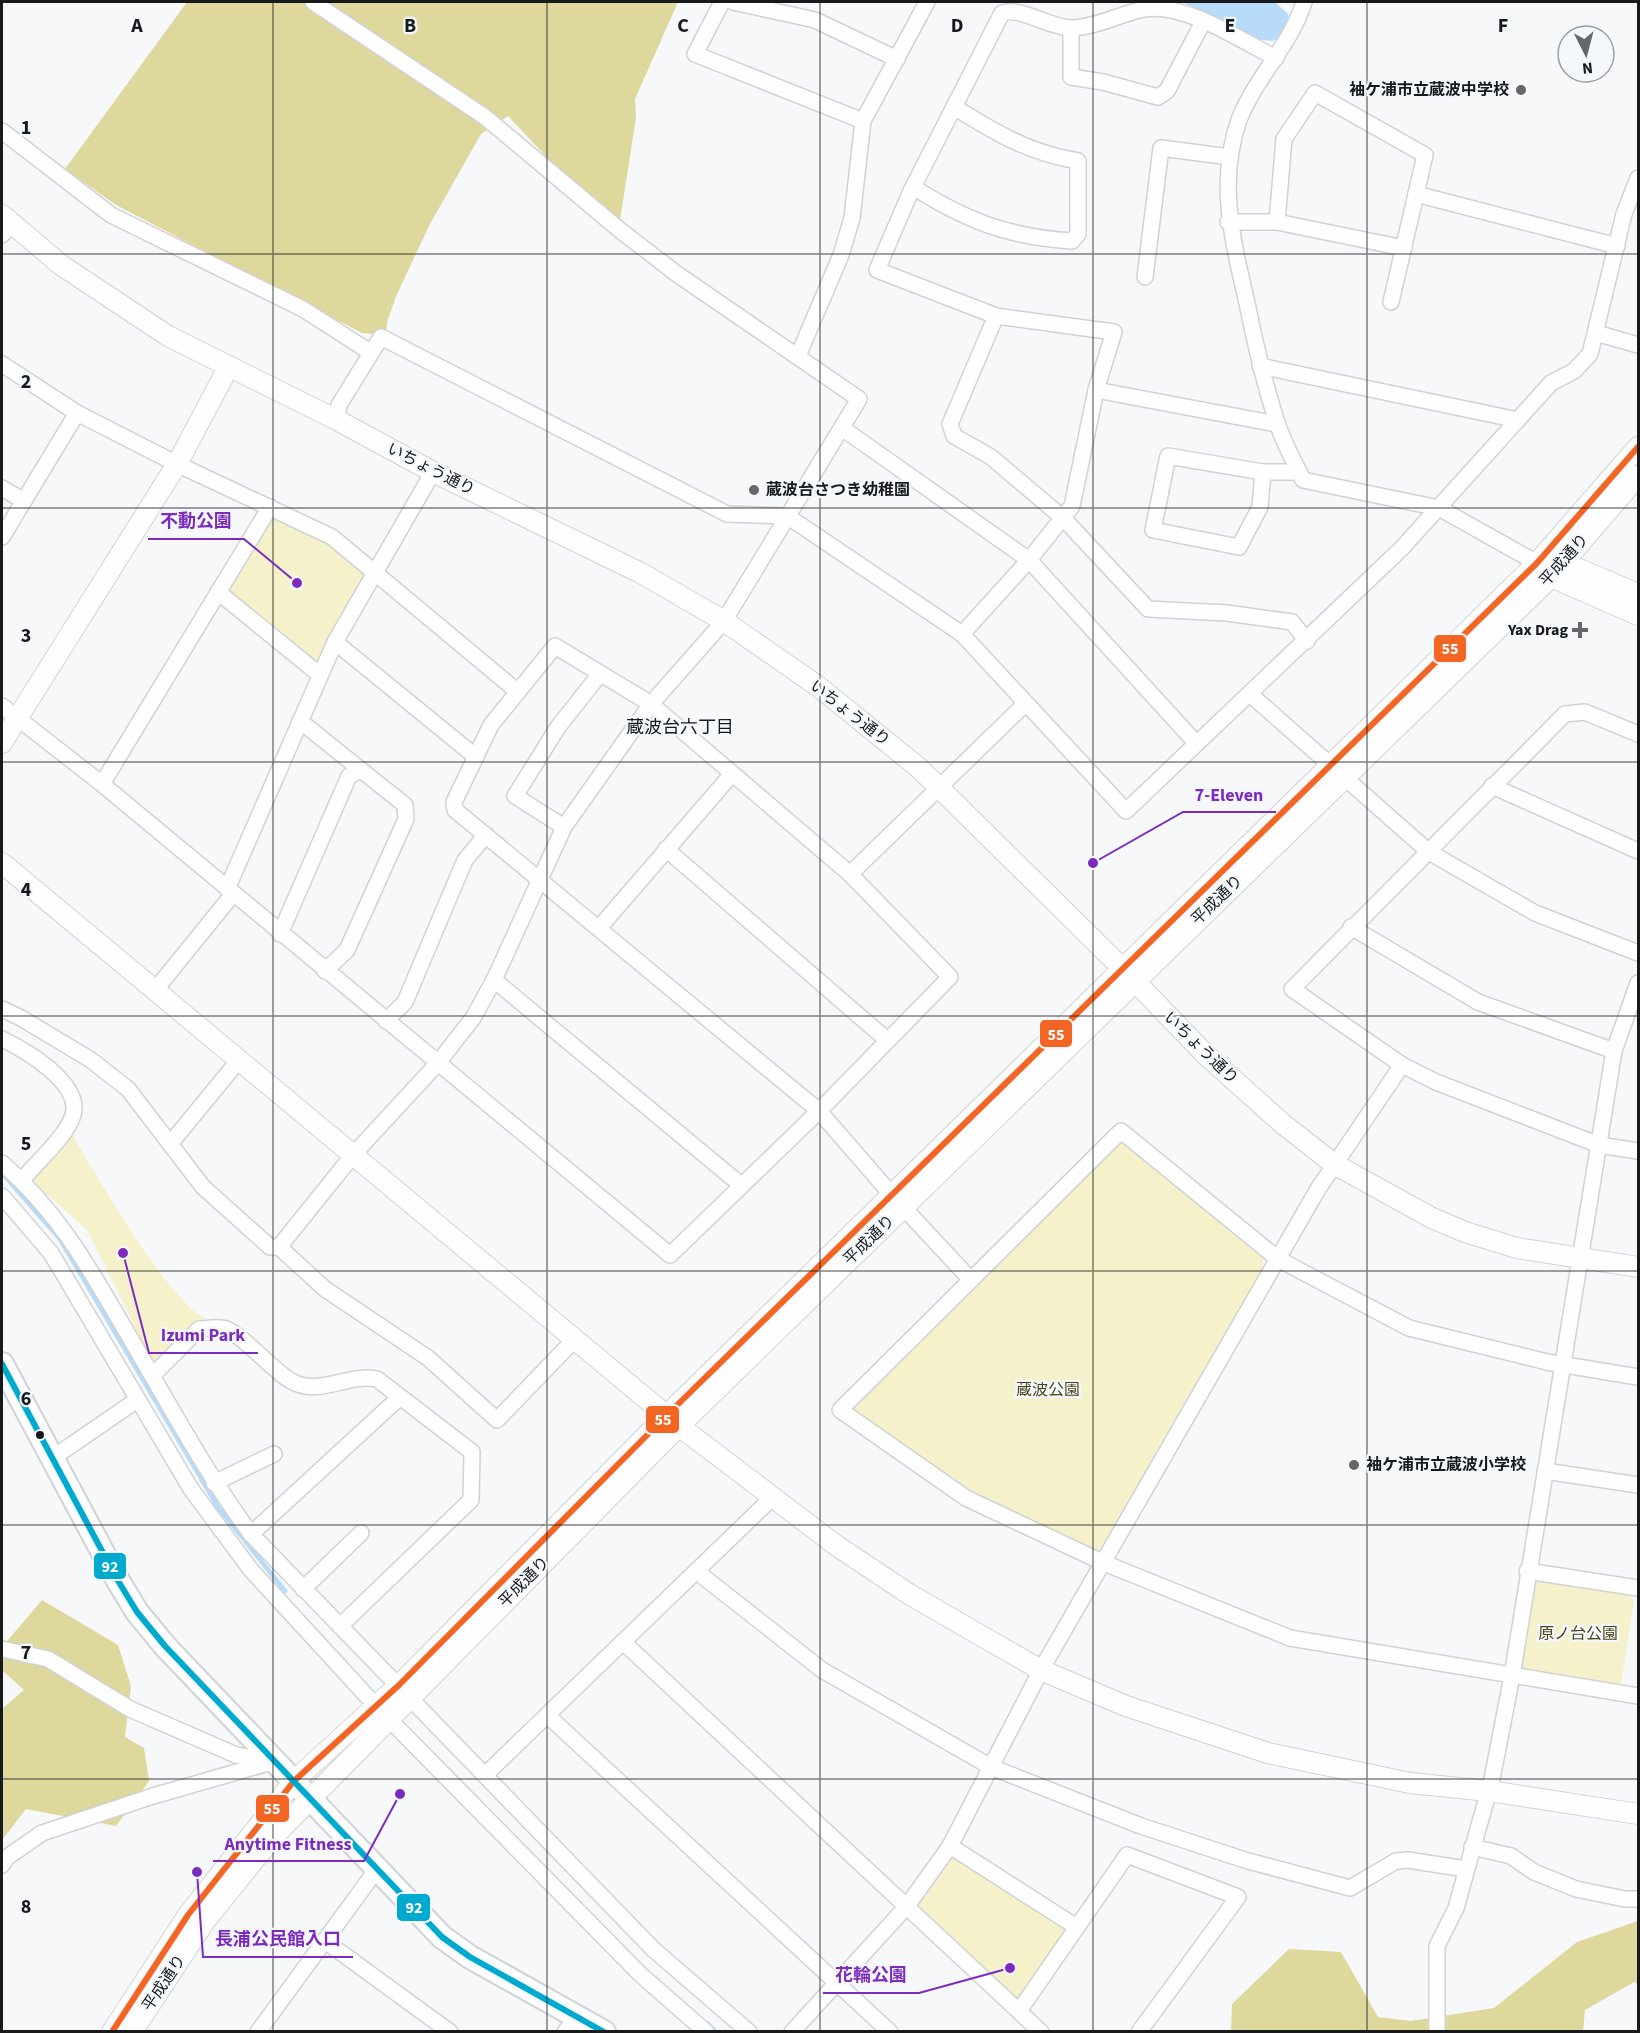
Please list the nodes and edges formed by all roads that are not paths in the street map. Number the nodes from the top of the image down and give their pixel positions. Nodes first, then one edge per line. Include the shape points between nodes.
1 (312, 2) edge
2 (722, 2) edge
3 (733, 2) edge
4 (927, 2) edge
5 (1304, 2) edge
6 (1203, 22) junction
7 (1071, 28) junction
8 (1276, 58) junction
9 (897, 59) junction
10 (954, 107) junction
11 (863, 121) junction
12 (2, 131) edge
13 (1230, 157) junction
14 (1638, 178) edge
15 (913, 187) junction
16 (1416, 194) junction
17 (1228, 222) junction
18 (1277, 222) junction
19 (5, 225) edge
20 (1617, 246) junction
21 (1404, 248) junction
22 (1145, 277) dead end
23 (1391, 302) dead end
24 (996, 316) junction
25 (1596, 333) junction
26 (1638, 345) edge
27 (370, 352) junction
28 (798, 356) junction
29 (2, 364) edge
30 (229, 366) junction
31 (1260, 366) junction
32 (1096, 390) junction
33 (77, 413) junction
34 (337, 420) junction
35 (1518, 420) junction
36 (1277, 424) junction
37 (842, 428) junction
38 (1638, 447) edge
39 (177, 464) junction
40 (433, 472) junction
41 (1263, 472) junction
42 (1299, 472) junction
43 (1638, 477) edge
44 (2, 488) edge
45 (24, 501) junction
46 (270, 507) junction
47 (1439, 508) junction
48 (787, 516) junction
49 (1063, 518) junction
50 (2, 537) edge
51 (1029, 560) junction
52 (1550, 567) junction
53 (376, 574) junction
54 (218, 592) junction
55 (1638, 594) edge
56 (1638, 615) edge
57 (724, 621) junction
58 (962, 634) junction
59 (1307, 641) junction
60 (335, 642) junction
61 (600, 674) junction
62 (320, 675) junction
63 (518, 692) junction
64 (1251, 695) junction
65 (651, 704) junction
66 (1025, 704) junction
67 (10, 712) edge
68 (300, 721) junction
69 (1638, 734) edge
70 (2, 743) edge
71 (1196, 743) junction
72 (476, 757) junction
73 (362, 770) junction
74 (1338, 771) junction
75 (732, 774) junction
76 (102, 784) junction
77 (1492, 786) junction
78 (939, 787) junction
79 (564, 827) junction
80 (486, 835) junction
81 (666, 849) junction
82 (1638, 851) edge
83 (1429, 852) junction
84 (2, 863) edge
85 (850, 874) junction
86 (540, 878) junction
87 (230, 892) junction
88 (1351, 927) junction
89 (599, 928) junction
90 (280, 933) junction
91 (1638, 953) edge
92 (325, 971) junction
93 (1127, 974) junction
94 (494, 980) junction
95 (1638, 983) edge
96 (156, 989) junction
97 (2, 1009) edge
98 (386, 1021) junction
99 (2, 1039) edge
100 (887, 1040) junction
101 (1614, 1051) junction
102 (239, 1060) junction
103 (437, 1064) junction
104 (1402, 1065) junction
105 (819, 1112) junction
106 (170, 1144) junction
107 (1599, 1145) junction
108 (1638, 1151) edge
109 (354, 1155) junction
110 (2, 1162) edge
111 (1334, 1164) junction
112 (22, 1180) junction
113 (741, 1185) junction
114 (2, 1196) edge
115 (897, 1201) junction
116 (279, 1247) junction
117 (1581, 1258) junction
118 (1278, 1259) junction
119 (1638, 1267) edge
120 (971, 1280) junction
121 (575, 1339) junction
122 (2, 1364) edge
123 (1562, 1365) junction
124 (153, 1375) junction
125 (1638, 1377) edge
126 (166, 1398) junction
127 (399, 1398) junction
128 (140, 1405) junction
129 (673, 1420) junction
130 (273, 1454) dead end
131 (51, 1459) junction
132 (1545, 1471) junction
133 (214, 1483) junction
134 (1638, 1485) edge
135 (774, 1496) junction
136 (361, 1533) dead end
137 (250, 1534) junction
138 (1104, 1563) junction
139 (696, 1571) junction
140 (1527, 1571) junction
141 (1638, 1588) edge
142 (303, 1589) junction
143 (340, 1626) junction
144 (623, 1642) junction
145 (2, 1649) edge
146 (1041, 1670) junction
147 (1512, 1676) junction
148 (404, 1691) junction
149 (1638, 1696) edge
150 (383, 1712) junction
151 (547, 1715) junction
152 (273, 1761) junction
153 (991, 1767) junction
154 (485, 1774) junction
155 (294, 1781) junction
156 (1489, 1791) junction
157 (313, 1798) junction
158 (1638, 1814) edge
159 (950, 1846) junction
160 (1472, 1847) junction
161 (2, 1865) edge
162 (377, 1869) junction
163 (1466, 1869) junction
164 (1638, 1899) edge
165 (907, 1906) junction
166 (1075, 1926) junction
167 (325, 1941) junction
168 (837, 1983) junction
169 (1019, 2011) junction
170 (571, 2024) edge
171 (265, 2029) edge
172 (112, 2031) edge
173 (132, 2031) edge
174 (450, 2031) edge
175 (603, 2031) edge
176 (706, 2031) edge
177 (749, 2031) edge
178 (792, 2031) edge
179 (890, 2031) edge
180 (1041, 2031) edge
181 (1139, 2031) edge
182 (1437, 2031) edge

1 - 28 street via 485,117 676,274
2 - 11 street via 695,54
3 - 9 street via 815,20
4 - 9 street
5 - 8 street via 1297,24
6 - 7 street via 1160,8
6 - 7 street via 1167,91 1158,97 1071,77
6 - 8 street
7 - 10 street via 1039,22 1020,12 1002,13
8 - 13 street via 1248,101
9 - 11 street
10 - 15 street
10 - 15 street via 1007,140 1078,161 1078,234 1072,241 999,231
11 - 28 street via 852,218 841,255
12 - 27 street via 111,215 303,309
13 - 17 street
13 - 22 street via 1161,148
14 - 20 street
15 - 24 street via 877,270
16 - 18 street via 1425,155 1315,93 1284,139
16 - 20 street
16 - 21 street
17 - 18 street
17 - 31 street
18 - 21 street
19 - 30 street, いちょう通り via 109,299 168,336
20 - 25 street
21 - 23 street
24 - 32 street via 1114,332
24 - 49 street via 950,424 954,436 991,457
25 - 26 street
25 - 35 street via 1590,354 1574,371 1551,383
27 - 34 street via 339,405
27 - 48 street via 381,337 727,514
28 - 37 street via 859,399
29 - 33 street
30 - 34 street, いちょう通り
30 - 39 street
31 - 35 street
31 - 36 street
32 - 36 street
32 - 49 street via 1076,496
33 - 39 street
33 - 45 street
34 - 40 street, いちょう通り
35 - 47 street
36 - 42 street
37 - 48 street
37 - 51 street
38 - 52 street, 平成通り
39 - 46 street
39 - 67 street
40 - 53 street
40 - 57 street, いちょう通り via 642,573
41 - 41 street via 1168,456 1153,530 1239,547 1260,507
41 - 42 street
42 - 47 street via 1303,480
43 - 52 street, 平成通り
44 - 45 street
45 - 50 street
46 - 53 street via 332,537
46 - 54 street
47 - 52 street
47 - 59 street
48 - 57 street
48 - 58 street
49 - 51 street
49 - 59 street via 1148,609 1227,613 1292,622
51 - 58 street
51 - 71 street
52 - 55 street
52 - 56 street
52 - 74 street, 平成通り
53 - 60 street
53 - 63 street
54 - 62 street
54 - 76 street
57 - 65 street
57 - 78 street, いちょう通り via 819,687
58 - 66 street
59 - 64 street
60 - 62 street
60 - 72 street
61 - 63 street via 555,646
61 - 65 street
61 - 79 street via 558,727 515,796
62 - 68 street
63 - 72 street via 491,726
64 - 71 street
64 - 74 street
65 - 75 street
65 - 79 street
66 - 71 street via 1126,811
66 - 78 street
67 - 70 street
67 - 76 street
68 - 73 street
68 - 87 street
69 - 77 street via 1585,712 1565,714
72 - 80 street via 454,802 455,810
73 - 90 street via 350,776
73 - 92 street via 405,805 406,819 347,950
74 - 83 street
74 - 93 street, 平成通り
75 - 81 street
75 - 85 street
76 - 87 street
77 - 82 street
77 - 83 street
78 - 85 street
78 - 93 street, いちょう通り
79 - 86 street
80 - 86 street
80 - 98 street via 465,860 405,1002
81 - 89 street
81 - 100 street
83 - 88 street
83 - 91 street via 1535,913
84 - 96 street
85 - 100 street via 950,977
86 - 89 street
86 - 94 street
87 - 90 street
87 - 96 street
88 - 101 street via 1478,1002
88 - 104 street via 1292,989
89 - 105 street
90 - 92 street
92 - 98 street
93 - 111 street, いちょう通り via 1207,1056
93 - 115 street, 平成通り
94 - 103 street via 473,1018
94 - 113 street
95 - 101 street
96 - 102 street
97 - 106 street via 91,1060 128,1089
98 - 103 street
99 - 112 street via 24,1050 63,1081 74,1103 65,1131
100 - 105 street
101 - 107 street
102 - 106 street
102 - 109 street
103 - 109 street
103 - 113 street via 670,1255
104 - 107 street
104 - 111 street
105 - 113 street
105 - 115 street
106 - 116 street via 203,1187 270,1247
107 - 108 street
107 - 117 street
109 - 116 street
109 - 121 street
110 - 112 street
111 - 117 street, いちょう通り via 1465,1232 1517,1248
111 - 118 street
112 - 124 street via 74,1242
114 - 128 street via 51,1253
115 - 120 street
115 - 129 street, 平成通り
116 - 121 street via 325,1288 428,1358 498,1420
117 - 119 street, いちょう通り
117 - 123 street
118 - 120 street via 1122,1131
118 - 123 street via 1409,1328
118 - 138 street
120 - 138 street via 840,1410 966,1498
121 - 129 street
122 - 131 main road
123 - 125 street
123 - 132 street
124 - 126 street
124 - 127 street via 199,1329 226,1329 292,1382 326,1386 368,1378 377,1380
126 - 128 street
126 - 133 street
127 - 137 street
127 - 143 street via 472,1452 471,1500
128 - 131 street
128 - 150 street via 219,1531
129 - 135 street
129 - 148 street, 平成通り
130 - 133 street
131 - 152 main road via 137,1612
132 - 134 street
132 - 140 street
133 - 137 street
135 - 139 street
135 - 146 street via 837,1546 909,1594
136 - 142 street
137 - 142 street
138 - 146 street
138 - 147 street via 1290,1638
139 - 144 street
139 - 153 street via 822,1670
140 - 141 street
140 - 147 street
142 - 143 street
143 - 148 street
144 - 151 street
144 - 165 street
145 - 152 street via 48,1659 130,1709 236,1755
146 - 153 street
146 - 156 street via 1126,1706 1268,1753 1410,1783
147 - 149 street
147 - 156 street
148 - 150 street, 平成通り
148 - 154 street
150 - 155 street, 平成通り
150 - 157 street, 平成通り
150 - 176 street via 641,1975
151 - 154 street
151 - 168 street
152 - 155 main road
152 - 161 street via 42,1833
153 - 159 street
153 - 163 street via 1141,1826 1248,1861 1350,1888 1396,1861
154 - 177 street via 653,1949
155 - 157 main road
155 - 172 street, 平成通り via 188,1915
156 - 158 street
156 - 160 street
157 - 162 main road
157 - 173 street, 平成通り via 273,1837 205,1921
159 - 165 street
159 - 166 street
160 - 163 street
160 - 164 street via 1511,1856 1534,1872 1576,1888
162 - 167 street
162 - 170 main road via 442,1937
163 - 182 street via 1456,1908 1437,1946
165 - 168 street
165 - 169 street
166 - 169 street
166 - 181 street via 1127,1855 1238,1897
167 - 171 street
167 - 174 street
168 - 178 street
168 - 179 street
169 - 180 street
170 - 175 main road

